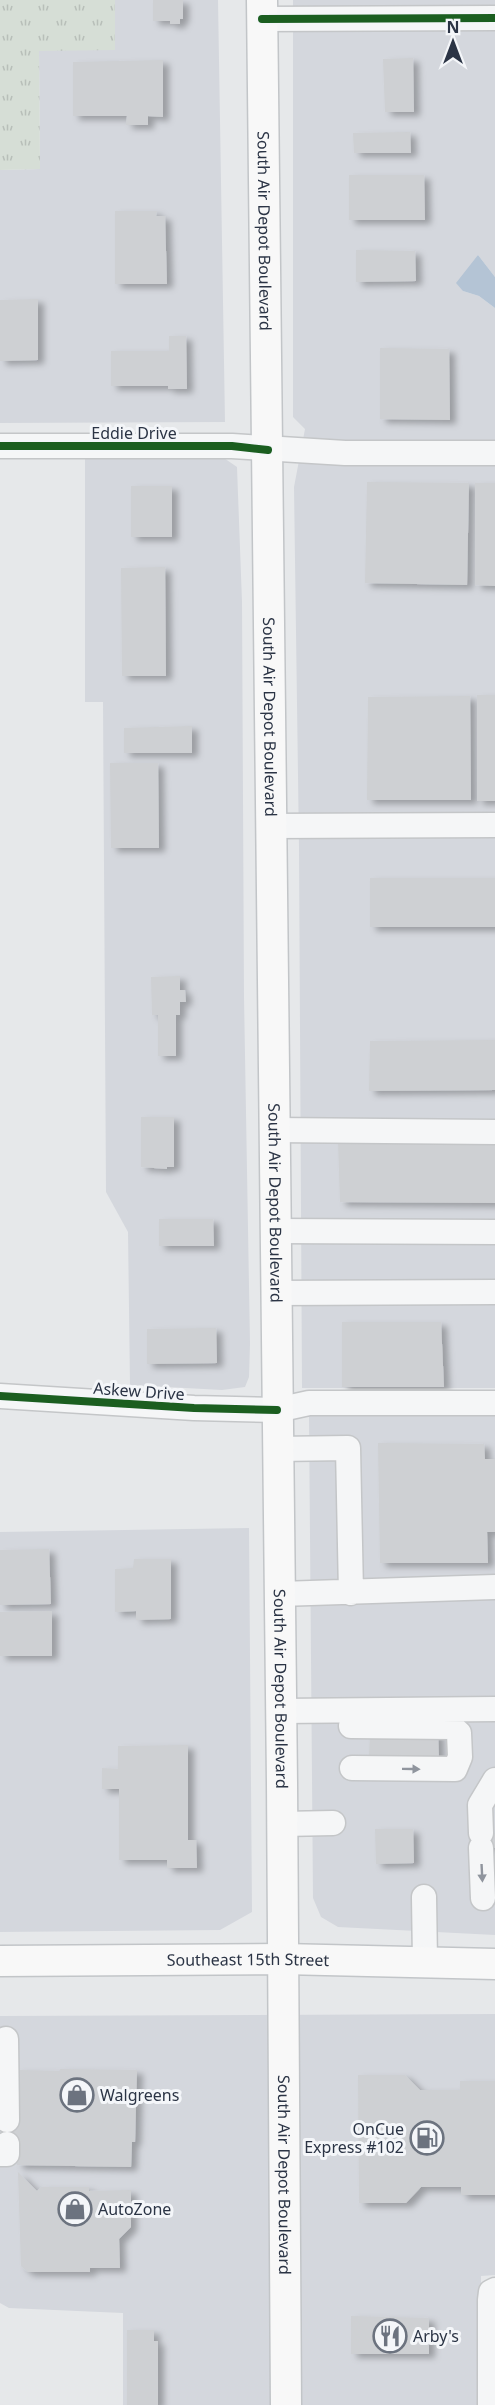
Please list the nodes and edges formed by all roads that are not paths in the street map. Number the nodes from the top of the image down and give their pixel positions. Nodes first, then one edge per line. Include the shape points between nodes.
1 (262, 10) edge
2 (495, 18) edge
3 (0, 446) edge
4 (268, 450) junction
5 (495, 453) edge
6 (495, 825) edge
7 (270, 826) junction
8 (274, 1130) junction
9 (495, 1132) edge
10 (275, 1231) junction
11 (495, 1232) edge
12 (495, 1292) edge
13 (275, 1293) junction
14 (0, 1396) edge
15 (495, 1403) edge
16 (277, 1410) junction
17 (277, 1449) junction
18 (351, 1593) junction
19 (280, 1594) junction
20 (494, 1596) edge
21 (495, 1709) edge
22 (281, 1711) junction
23 (351, 1726) dead end
24 (352, 1768) dead end
25 (495, 1780) edge
26 (333, 1823) dead end
27 (282, 1824) junction
28 (424, 1897) dead end
29 (483, 1898) dead end
30 (284, 1959) junction
31 (0, 1961) edge
32 (425, 1962) junction
33 (495, 1964) edge
34 (6, 2039) dead end
35 (7, 2120) dead end
36 (495, 2289) edge
37 (286, 2405) edge
38 (490, 2405) edge

1 - 2 street
1 - 4 main road, South Air Depot Boulevard
3 - 4 street, Eddie Drive via 232,446
4 - 5 street, Eddie Drive
4 - 7 main road, South Air Depot Boulevard
6 - 7 street
7 - 8 main road, South Air Depot Boulevard
8 - 9 street
8 - 10 main road, South Air Depot Boulevard
10 - 11 street
10 - 13 main road, South Air Depot Boulevard
12 - 13 street
13 - 16 main road, South Air Depot Boulevard
14 - 16 street, Askew Drive
15 - 16 street, Askew Drive via 309,1403
16 - 17 main road, South Air Depot Boulevard
17 - 18 street via 348,1448
17 - 19 main road, South Air Depot Boulevard
18 - 19 street
18 - 20 street
19 - 22 main road, South Air Depot Boulevard
21 - 22 street
22 - 27 main road, South Air Depot Boulevard
24 -> 23 street via 455,1769 460,1757 459,1733 452,1727
25 -> 29 street via 480,1805
26 - 27 street
27 - 30 main road, South Air Depot Boulevard
28 - 32 street
30 - 31 main road, Southeast 15th Street
30 - 32 main road, Southeast 15th Street
30 - 37 main road, South Air Depot Boulevard
32 - 33 main road, Southeast 15th Street
34 - 35 street
36 - 38 street via 490,2300

